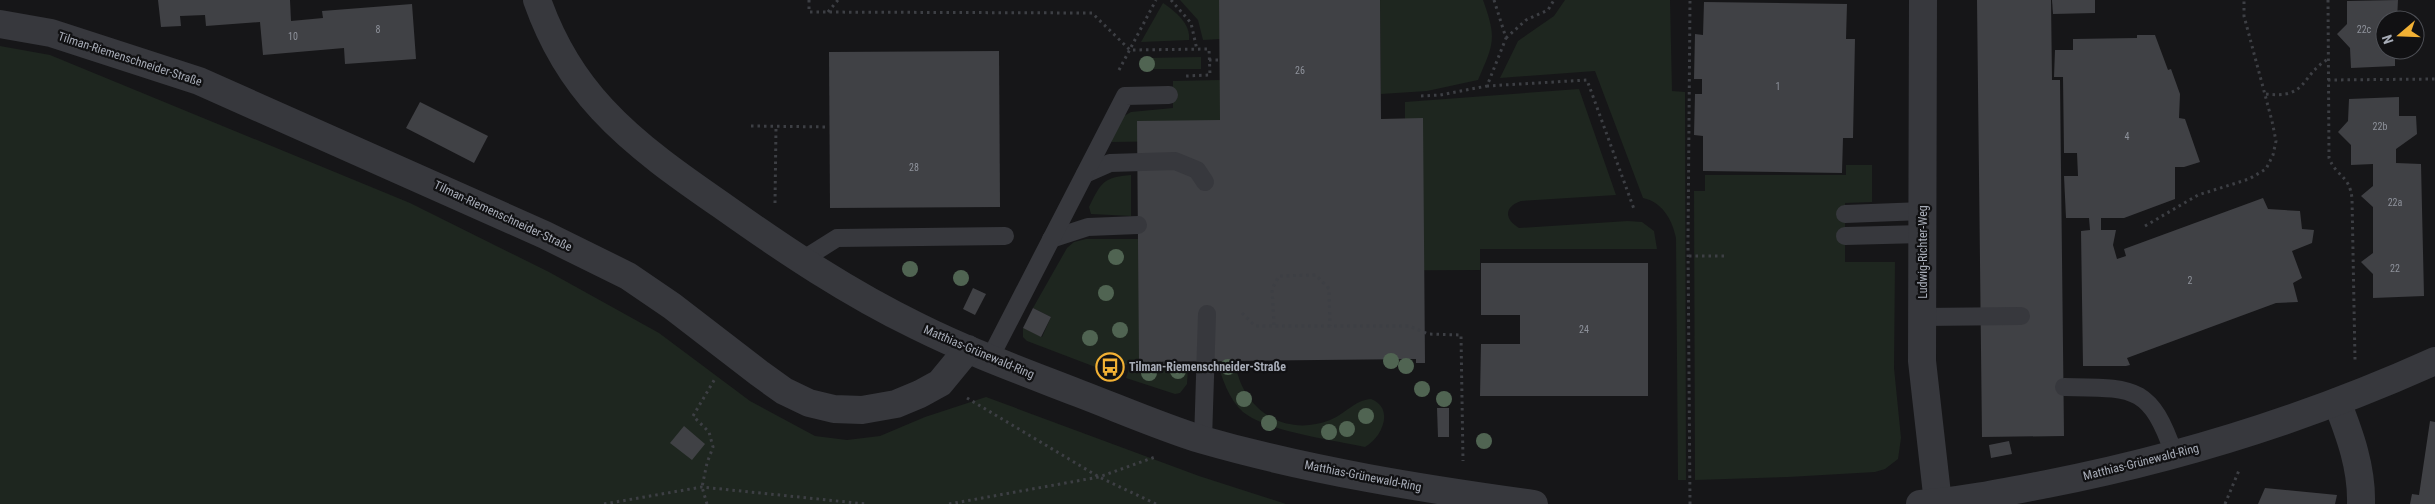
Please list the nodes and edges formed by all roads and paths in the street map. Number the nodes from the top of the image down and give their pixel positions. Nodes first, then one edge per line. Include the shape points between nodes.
1 (537, 0) edge
2 (809, 0) edge
3 (838, 0) edge
4 (1171, 0) edge
5 (1494, 0) edge
6 (1554, 0) edge
7 (1690, 0) edge
8 (1923, 0) edge
9 (2244, 0) edge
10 (2328, 0) edge
11 (828, 12) junction
12 (0, 24) edge
13 (1506, 38) junction
14 (1197, 50) junction
15 (2328, 59) junction
16 (1209, 60) junction
17 (1220, 60) dead end
18 (1195, 75) dead end
19 (2435, 79) edge
20 (2328, 80) junction
21 (1487, 86) junction
22 (2266, 94) junction
23 (1170, 95) dead end
24 (1421, 96) dead end
25 (751, 126) dead end
26 (776, 127) junction
27 (829, 127) dead end
28 (1085, 174) junction
29 (1206, 182) dead end
30 (1634, 209) dead end
31 (1845, 214) dead end
32 (1923, 223) junction
33 (1138, 225) dead end
34 (2145, 226) dead end
35 (1005, 236) dead end
36 (1845, 236) dead end
37 (1051, 239) junction
38 (775, 242) junction
39 (1689, 256) junction
40 (1726, 256) dead end
41 (802, 260) junction
42 (1242, 313) dead end
43 (1207, 314) dead end
44 (2021, 316) dead end
45 (1922, 317) junction
46 (1274, 325) junction
47 (1330, 326) junction
48 (731, 351) junction
49 (979, 354) junction
50 (2435, 361) edge
51 (1162, 364) dead end
52 (1186, 364) dead end
53 (940, 383) junction
54 (2064, 388) dead end
55 (2347, 399) junction
56 (1203, 440) junction
57 (2174, 454) junction
58 (1099, 477) junction
59 (702, 487) junction
60 (1463, 494) junction
61 (1929, 503) edge
62 (604, 504) edge
63 (707, 504) edge
64 (866, 504) edge
65 (949, 504) edge
66 (1156, 504) edge
67 (1534, 504) edge
68 (1690, 504) edge
69 (2361, 504) edge

1 - 38 street, Matthias-Grünewald-Ring via 578,81 603,110 696,187
2 - 11 path via 809,12
3 - 11 path
4 - 14 path via 1191,23
5 - 13 path
6 - 13 path via 1548,10 1526,20
7 - 39 path
8 - 32 street, Ludwig-Richter-Weg
9 - 22 path via 2244,16
10 - 15 path
11 - 14 path via 1092,13 1130,50
12 - 48 street, Tilman-Riemenschneider-Straße via 51,33 199,80 449,191 628,276
13 - 21 path
14 - 16 path via 1209,49
15 - 20 path
15 - 22 path via 2293,93 2283,96
16 - 17 path
16 - 18 path via 1210,75
19 - 20 path
20 - 55 path via 2329,158 2333,169 2350,184 2352,198
21 - 24 path
21 - 30 path via 1587,80
22 - 34 path via 2276,141 2266,169 2249,179 2198,195
23 - 28 lane via 1125,96
25 - 26 path
26 - 27 path
26 - 38 path
28 - 29 lane via 1110,163 1175,161 1197,170
28 - 37 lane
31 - 32 lane
32 - 36 lane
32 - 45 street, Ludwig-Richter-Weg
33 - 37 lane via 1088,227
35 - 41 lane via 836,238
37 - 49 lane
38 - 41 street, Matthias-Grünewald-Ring
39 - 40 path
39 - 68 path
41 - 49 street, Matthias-Grünewald-Ring via 915,326
42 - 46 path via 1255,326
43 - 56 lane
44 - 45 lane
45 - 61 street, Ludwig-Richter-Weg
46 - 47 path
46 - 47 path via 1272,289 1278,276 1316,275 1329,289
47 - 60 path via 1409,326 1428,334 1461,335
48 - 53 street, Tilman-Riemenschneider-Straße via 784,391 834,409 862,410 896,404
48 - 59 path via 693,416 709,432 713,447
49 - 53 street, Tilman-Riemenschneider-Straße
49 - 56 street, Matthias-Grünewald-Ring
50 - 55 street, Matthias-Grünewald-Ring
51 - 52 path
53 - 58 path
54 - 57 lane via 2113,388 2133,392 2147,401 2159,415
55 - 57 street, Matthias-Grünewald-Ring via 2256,431
55 - 69 street via 2362,484
56 - 58 path
56 - 60 street, Matthias-Grünewald-Ring via 1304,465
57 - 61 street, Matthias-Grünewald-Ring via 2120,470
58 - 65 path
58 - 66 path
59 - 62 path
59 - 63 path
59 - 64 path
60 - 67 street, Matthias-Grünewald-Ring

